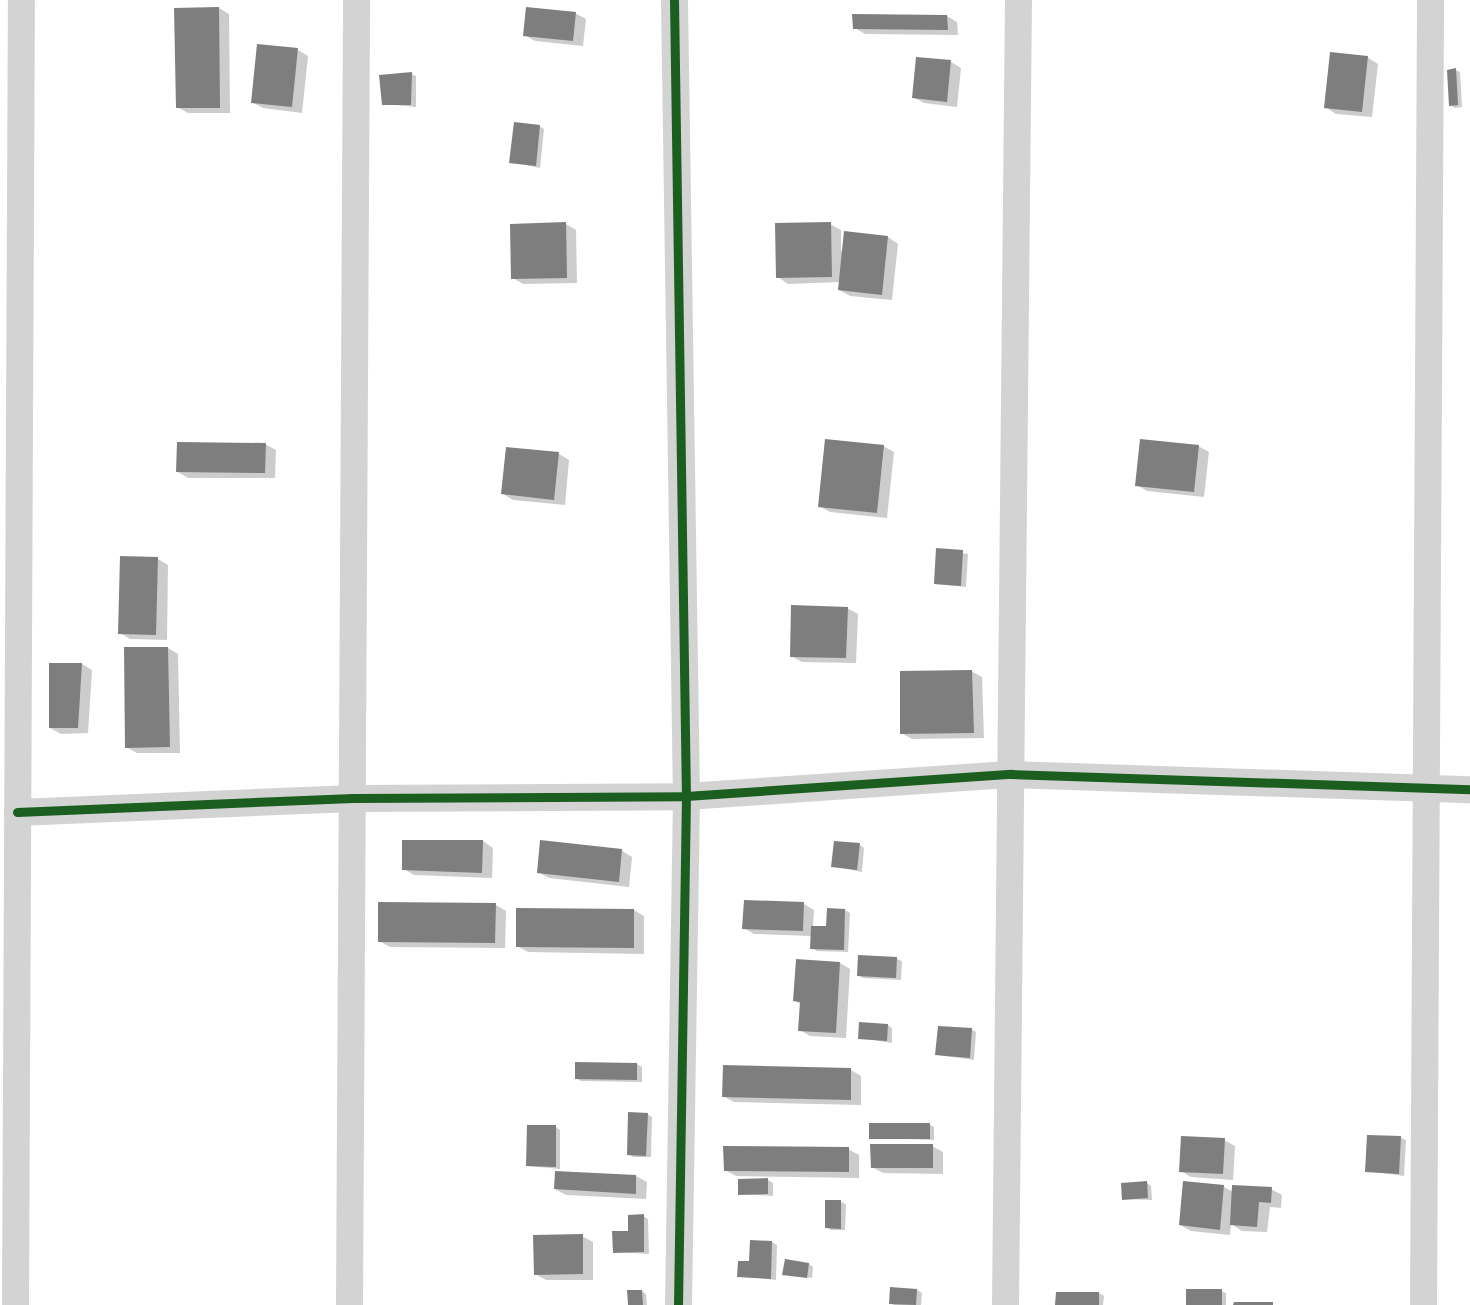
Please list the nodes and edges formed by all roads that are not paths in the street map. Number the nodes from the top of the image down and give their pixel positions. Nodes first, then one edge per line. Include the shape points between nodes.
1 (21, 0) edge
2 (356, 0) edge
3 (674, 0) edge
4 (1018, 0) edge
5 (1430, 0) edge
6 (9, 559) edge
7 (1011, 774) junction
8 (1426, 789) junction
9 (1470, 789) edge
10 (686, 796) junction
11 (353, 798) junction
12 (16, 812) junction
13 (8, 1026) edge
14 (15, 1305) edge
15 (349, 1305) edge
16 (678, 1305) edge
17 (1005, 1305) edge
18 (1423, 1305) edge

1 - 6 street
2 - 11 street
3 - 10 street
4 - 7 street
5 - 8 street
6 - 12 street
7 - 8 street
7 - 10 street
7 - 17 street
8 - 9 street
8 - 18 street
10 - 11 street
10 - 16 street
11 - 12 street
11 - 15 street
12 - 13 street
13 - 14 street

